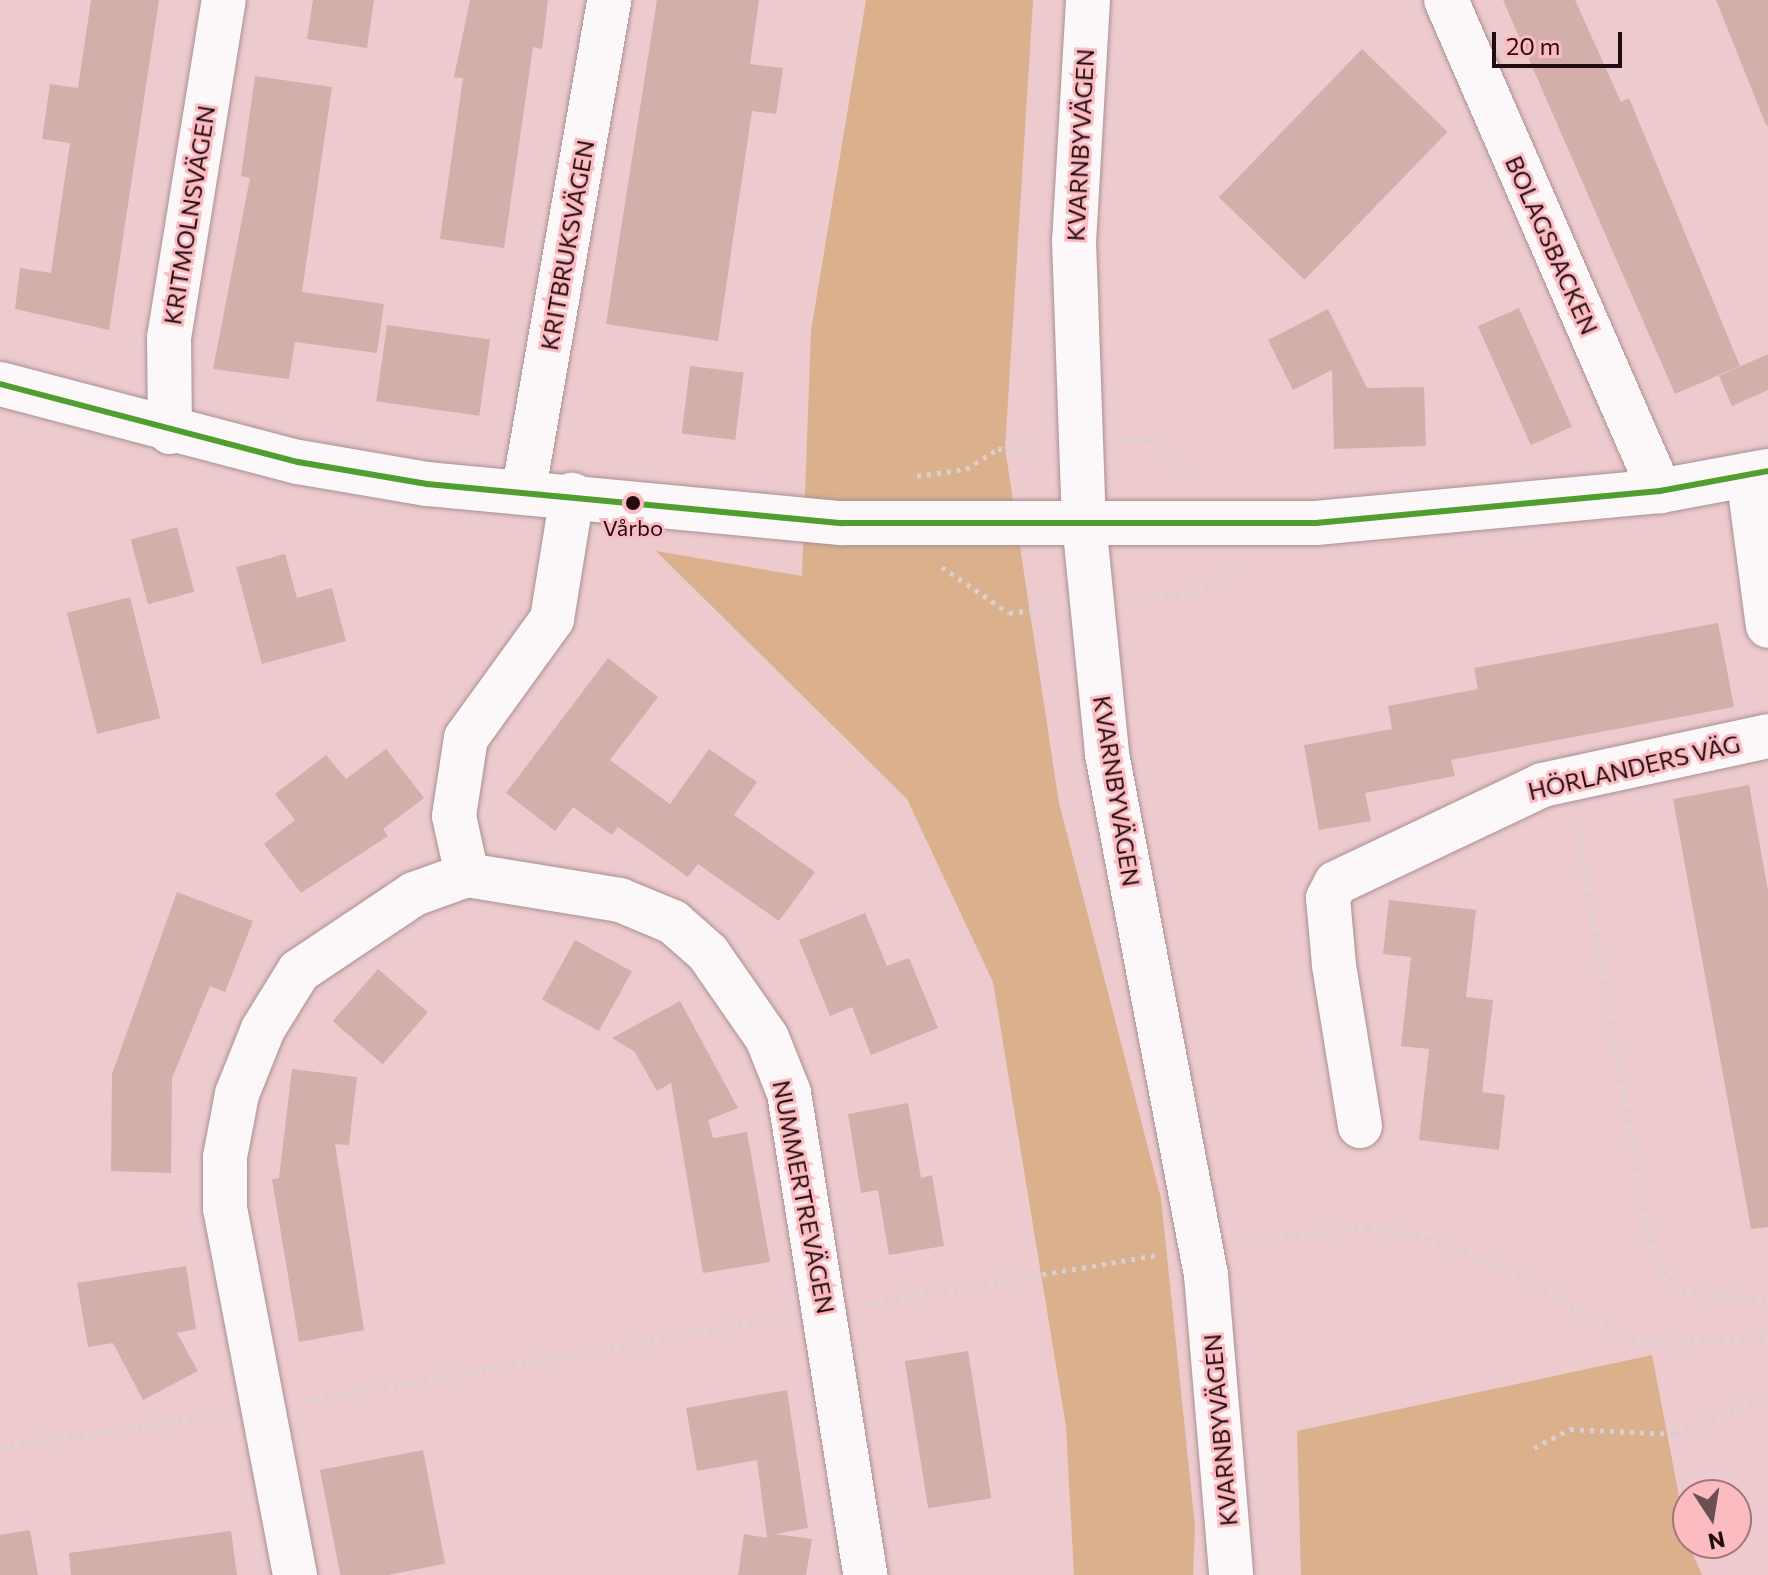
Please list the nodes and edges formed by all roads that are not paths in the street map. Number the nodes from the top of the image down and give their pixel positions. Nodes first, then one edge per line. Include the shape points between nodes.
1 (224, 0) edge
2 (609, 0) edge
3 (1088, 0) edge
4 (1446, 0) edge
5 (0, 384) edge
6 (170, 432) junction
7 (1758, 473) edge
8 (524, 489) junction
9 (1660, 491) junction
10 (572, 495) junction
11 (1084, 522) junction
12 (1768, 626) edge
13 (1768, 736) edge
14 (467, 875) junction
15 (1360, 1126) dead end
16 (295, 1575) edge
17 (865, 1575) edge
18 (1231, 1575) edge

1 - 6 street, KRITMOLNSVÄGEN via 169,338
2 - 8 street, KRITBRUKSVÄGEN
3 - 11 street, KVARNBYVÄGEN via 1074,240
4 - 9 street, BOLAGSBACKEN
5 - 6 street
6 - 8 street via 427,484
7 - 9 street
7 - 12 street
8 - 10 street
9 - 11 street via 1316,523
10 - 11 street via 842,523
10 - 14 street via 552,619 466,738 454,816
11 - 18 street, KVARNBYVÄGEN via 1107,754 1206,1275
13 - 15 street, HÖRLANDERS VÄG via 1569,779 1448,824 1336,883 1328,898 1334,965
14 - 16 street, NUMMERTREVÄGEN via 414,894 299,971 263,1029 237,1094 225,1157 225,1209
14 - 17 street, NUMMERTREVÄGEN via 620,900 673,922 708,953 767,1038 789,1093

